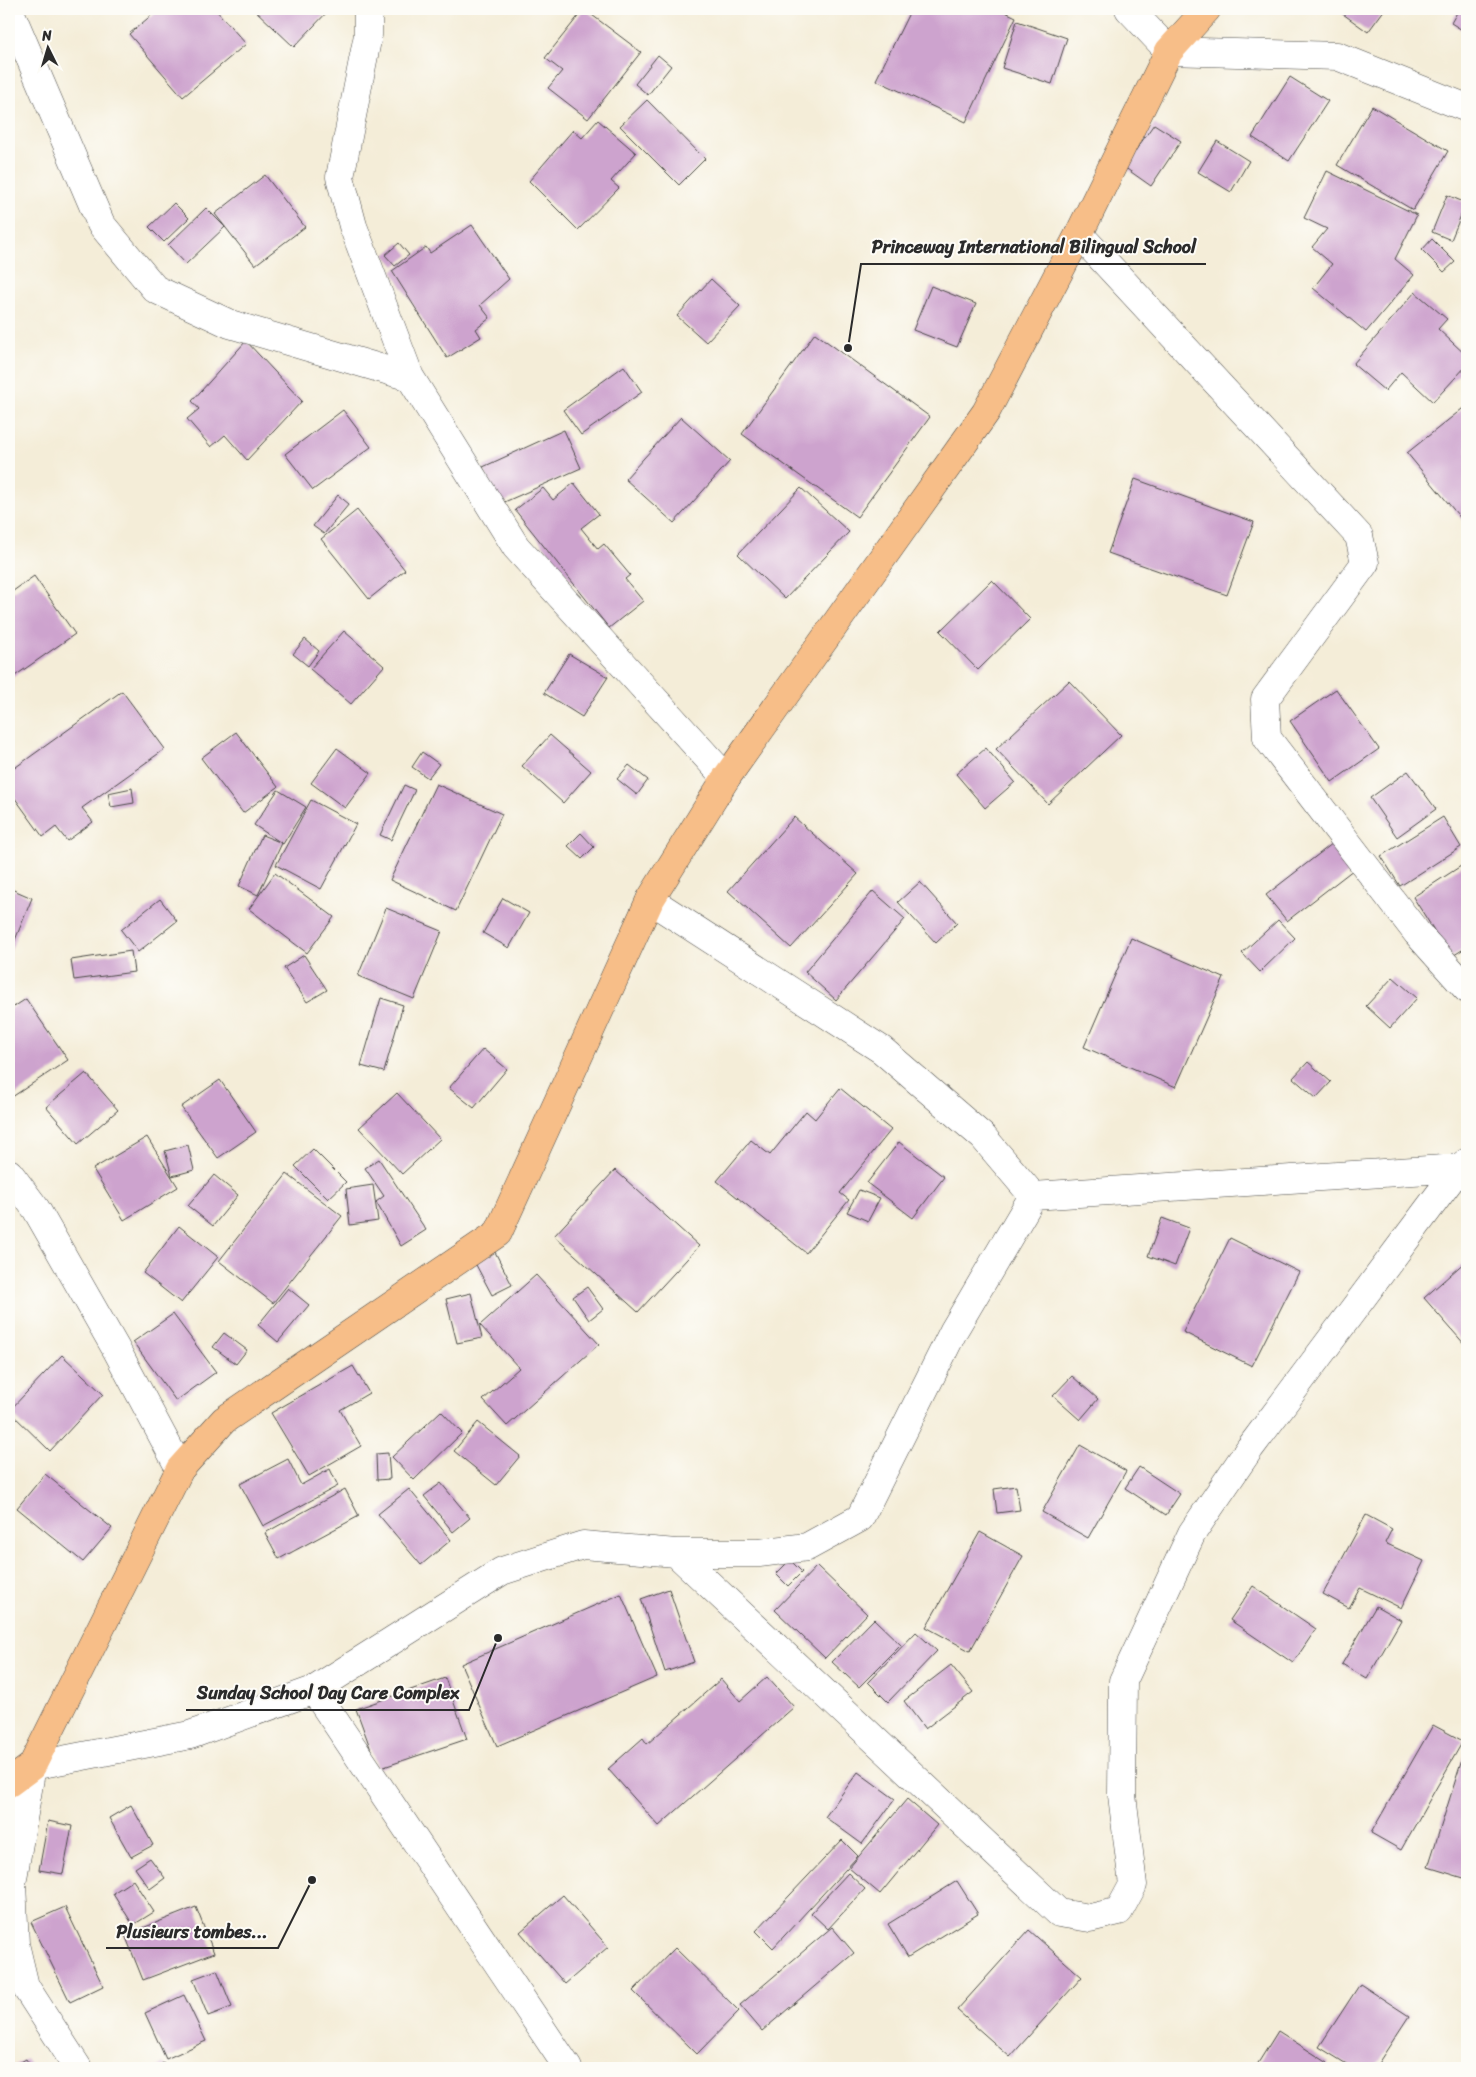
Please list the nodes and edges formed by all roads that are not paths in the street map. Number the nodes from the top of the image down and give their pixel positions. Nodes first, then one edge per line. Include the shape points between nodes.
1 (9, 9) edge
2 (368, 9) edge
3 (1129, 9) edge
4 (1207, 9) edge
5 (1169, 51) junction
6 (1467, 108) edge
7 (1079, 234) junction
8 (410, 377) junction
9 (726, 778) junction
10 (650, 900) junction
11 (1467, 989) edge
12 (1463, 1165) edge
13 (9, 1172) edge
14 (1033, 1196) junction
15 (180, 1469) junction
16 (676, 1553) junction
17 (314, 1690) junction
18 (32, 1766) junction
19 (9, 1783) edge
20 (78, 2068) edge
21 (568, 2068) edge

1 - 8 street via 101,224 156,289 230,324
2 - 8 street via 368,35 340,177 353,226
3 - 5 street
4 - 5 main road
5 - 6 street via 1337,56
5 - 7 main road
7 - 9 main road via 986,412
7 - 11 street via 1359,536 1365,563 1265,698 1267,738 1417,933
8 - 9 street via 516,547
9 - 10 main road
10 - 14 street via 882,1050 983,1137
10 - 15 main road via 498,1233 224,1420
12 - 14 street
12 - 16 street via 1250,1448 1192,1533 1123,1680 1122,1795 1133,1884 1118,1911 1090,1918 1059,1913
13 - 15 street via 36,1209
14 - 16 street via 954,1330 860,1518 808,1547 759,1553
15 - 18 main road
16 - 17 street via 583,1545 502,1571
17 - 18 street via 190,1735
17 - 21 street
18 - 19 main road
18 - 20 street via 12,1884 15,1944 25,1986

